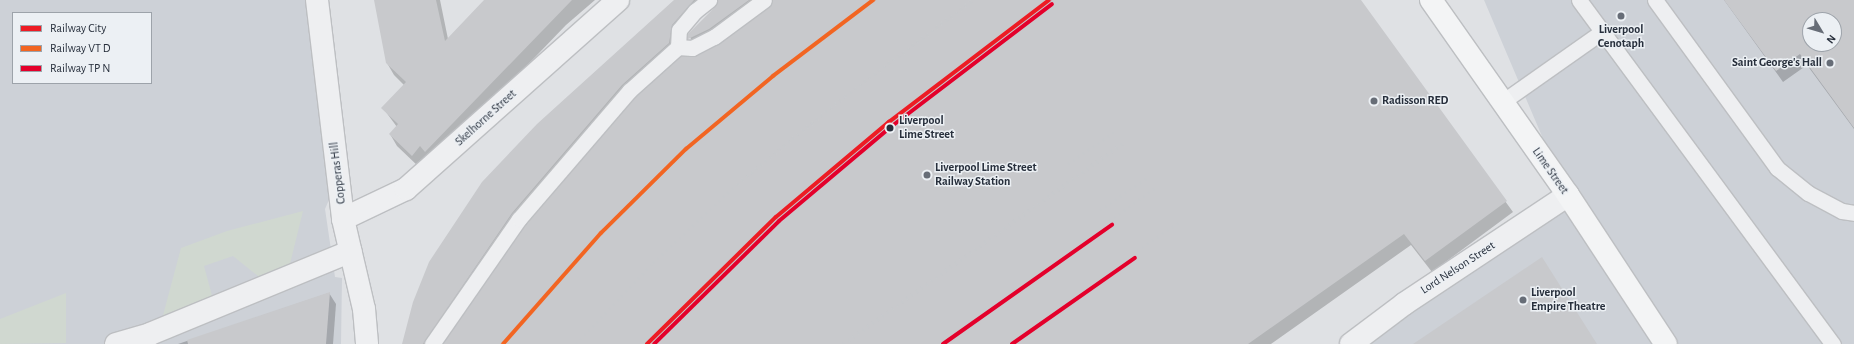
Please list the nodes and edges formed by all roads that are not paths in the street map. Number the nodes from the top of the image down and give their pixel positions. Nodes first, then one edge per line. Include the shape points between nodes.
1 (317, 0) edge
2 (618, 0) edge
3 (709, 0) edge
4 (764, 0) edge
5 (1431, 0) edge
6 (1579, 0) edge
7 (1655, 0) edge
8 (1602, 31) junction
9 (678, 47) junction
10 (1502, 102) junction
11 (1568, 195) junction
12 (1854, 213) edge
13 (343, 219) junction
14 (351, 251) junction
15 (116, 344) edge
16 (367, 344) edge
17 (432, 344) edge
18 (1351, 344) edge
19 (1666, 344) edge
20 (1833, 344) edge

1 - 13 street, Copperas Hill
2 - 13 street, Skelhorne Street via 406,189
3 - 9 lane via 695,11 679,30
4 - 9 lane via 714,38 692,48
5 - 10 main road, Lime Street
6 - 8 lane
7 - 12 lane via 1777,168 1808,193 1842,211
8 - 10 lane
8 - 20 lane
9 - 17 lane via 629,91 519,219
10 - 11 main road, Lime Street
11 - 18 street, Lord Nelson Street via 1404,304
11 - 19 main road, Lime Street
13 - 14 street, Copperas Hill
14 - 15 street via 150,334
14 - 16 street, Copperas Hill via 364,309

